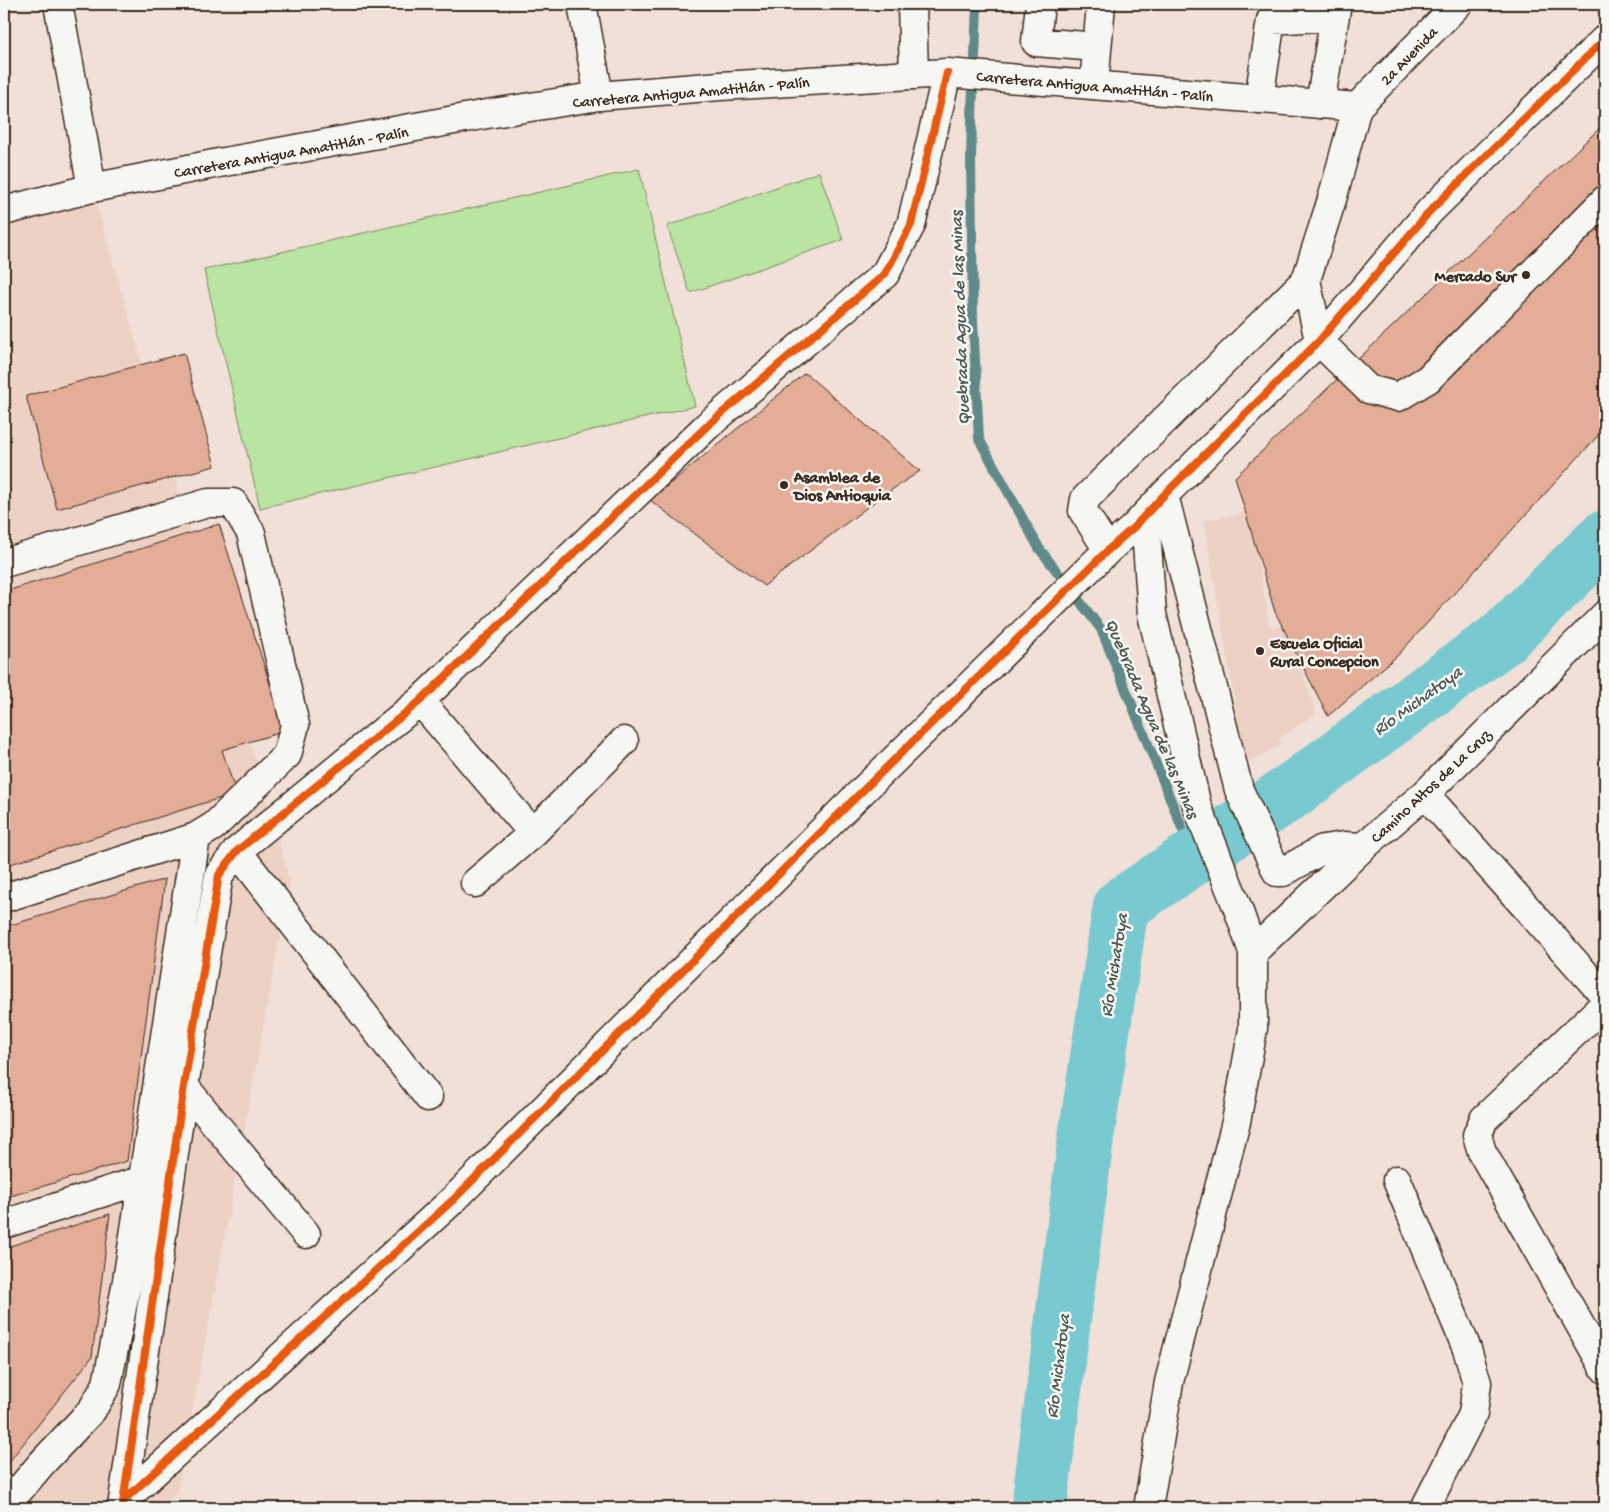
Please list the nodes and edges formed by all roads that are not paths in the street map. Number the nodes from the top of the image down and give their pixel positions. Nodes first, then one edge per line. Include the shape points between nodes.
1 (58, 4) edge
2 (582, 4) edge
3 (912, 4) edge
4 (1040, 4) edge
5 (1101, 4) edge
6 (1458, 4) edge
7 (1336, 10) edge
8 (1605, 39) edge
9 (1097, 47) junction
10 (947, 73) junction
11 (914, 75) junction
12 (1094, 85) junction
13 (598, 96) junction
14 (1259, 99) junction
15 (1320, 104) junction
16 (1357, 107) junction
17 (92, 188) junction
18 (1605, 200) edge
19 (4, 211) edge
20 (1306, 280) junction
21 (1319, 340) junction
22 (1164, 495) junction
23 (1145, 516) junction
24 (1108, 550) junction
25 (4, 563) edge
26 (1605, 615) edge
27 (420, 701) junction
28 (624, 741) dead end
29 (1425, 794) junction
30 (533, 833) junction
31 (196, 837) junction
32 (1363, 847) junction
33 (237, 851) junction
34 (475, 883) dead end
35 (4, 898) edge
36 (1253, 952) junction
37 (1605, 996) edge
38 (1605, 1004) edge
39 (184, 1086) junction
40 (428, 1097) dead end
41 (142, 1180) junction
42 (1397, 1180) dead end
43 (4, 1224) edge
44 (306, 1234) dead end
45 (1605, 1369) edge
46 (123, 1504) edge
47 (4, 1508) edge
48 (1148, 1508) edge
49 (1425, 1508) edge

1 - 17 street
2 - 13 street
3 - 11 street
4 - 9 street via 1036,42
5 - 9 street
6 - 16 street, 2a Avenida
7 - 14 street via 1272,20
7 - 15 street
8 - 21 street via 1430,211
9 - 12 street
10 - 11 street, Carretera Antigua Amatitlán - Palín
10 - 12 street, Carretera Antigua Amatitlán - Palín
10 - 27 street via 911,225 885,274 707,426
11 - 13 street, Carretera Antigua Amatitlán - Palín
12 - 14 street, Carretera Antigua Amatitlán - Palín
13 - 17 street, Carretera Antigua Amatitlán - Palín
14 - 15 street, Carretera Antigua Amatitlán - Palín
15 - 16 street, Carretera Antigua Amatitlán - Palín
16 - 20 street
17 - 19 street, Carretera Antigua Amatitlán - Palín
18 - 21 street via 1428,378 1398,397 1368,389
20 - 21 street
20 - 24 street via 1085,499 1083,511
21 - 22 street
22 - 23 street
22 - 32 street via 1240,790 1276,872 1283,872 1323,849
23 - 24 street
23 - 36 street via 1152,614 1197,806
24 - 46 street via 454,1199
25 - 31 street via 208,503 233,503 251,533 295,725 287,755 214,826
26 - 29 street, Camino Altos de La Cruz
27 - 30 street
27 - 33 street
28 - 30 street
29 - 32 street, Camino Altos de La Cruz
29 - 37 street
30 - 34 street
31 - 35 street
31 - 41 street
32 - 36 street, Camino Altos de La Cruz
33 - 39 street via 219,875
33 - 40 street
36 - 48 street via 1253,1028 1236,1122 1169,1382
38 - 45 street via 1484,1119 1478,1135 1482,1152
39 - 44 street
39 - 46 street
41 - 43 street
41 - 47 street via 107,1384 92,1410
42 - 49 street via 1467,1349 1477,1383 1473,1414

